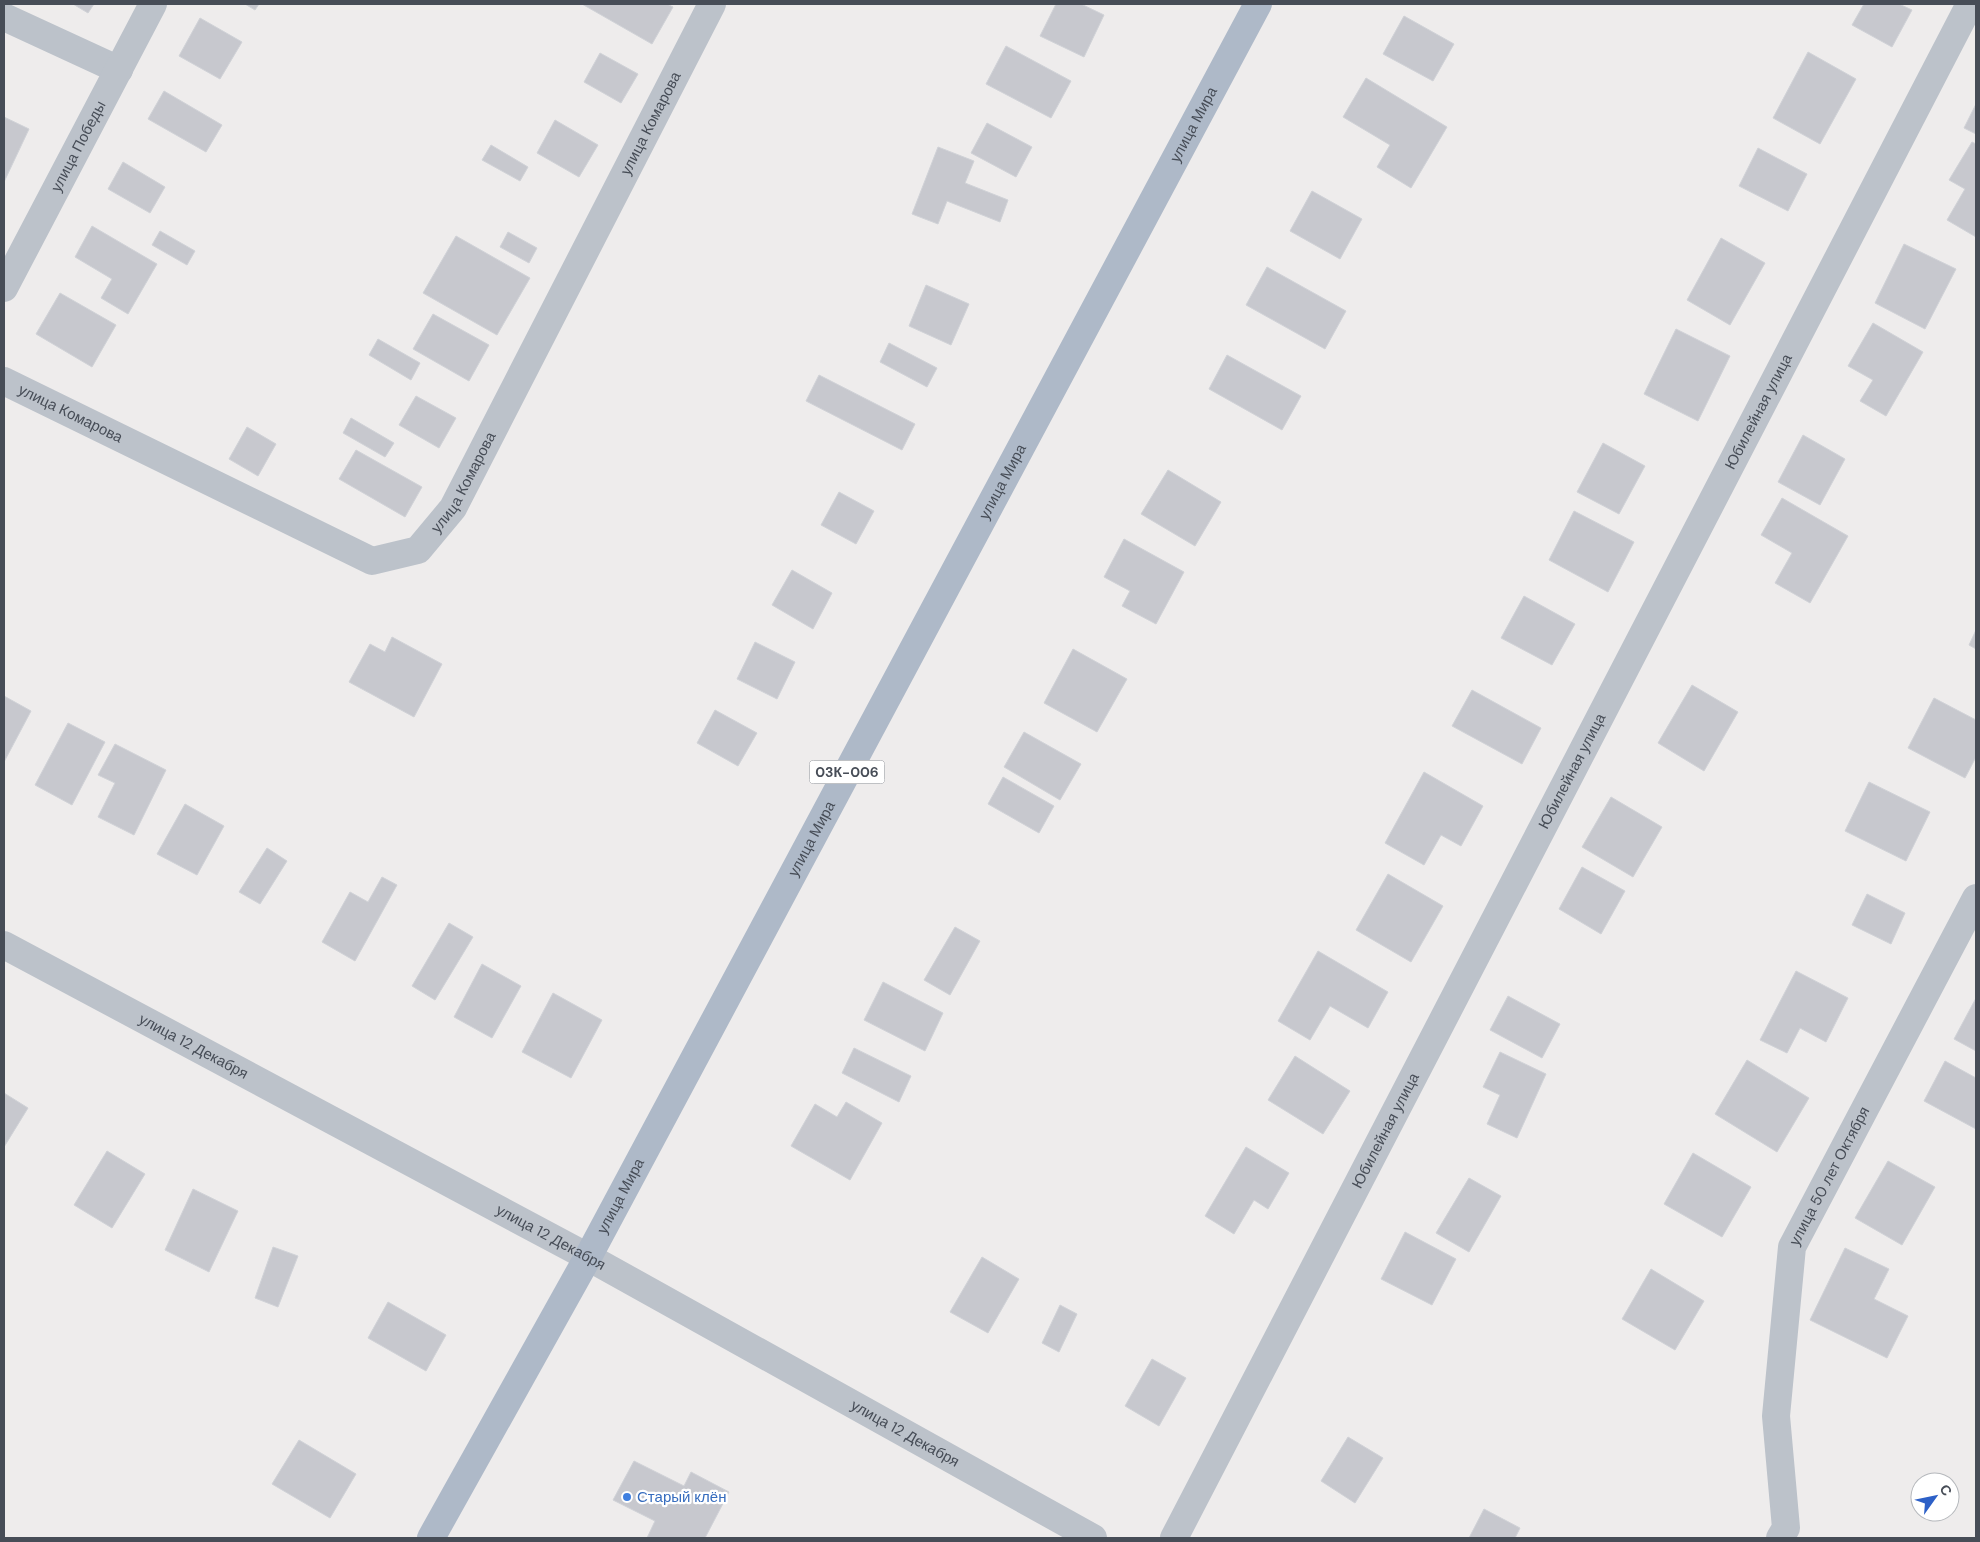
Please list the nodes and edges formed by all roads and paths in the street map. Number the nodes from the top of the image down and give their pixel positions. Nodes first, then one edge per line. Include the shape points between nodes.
1 (153, 4) edge
2 (712, 4) edge
3 (1258, 4) edge
4 (1970, 4) edge
5 (4, 17) edge
6 (119, 70) junction
7 (4, 288) edge
8 (4, 381) edge
9 (1976, 898) edge
10 (4, 945) edge
11 (588, 1257) junction
12 (431, 1538) edge
13 (1093, 1538) edge
14 (1174, 1538) edge
15 (1780, 1538) edge

1 - 6 street, улица Победы
2 - 8 street, улица Комарова via 453,508 418,550 372,561
3 - 11 main road, улица Мира / 03К-006
4 - 14 street, Юбилейная улица
5 - 6 street
6 - 7 street, улица Победы
9 - 15 street, улица 50 лет Октября via 1792,1247 1776,1416 1786,1528
10 - 11 street, улица 12 Декабря
11 - 12 main road, улица Мира / 03К-006
11 - 13 street, улица 12 Декабря

